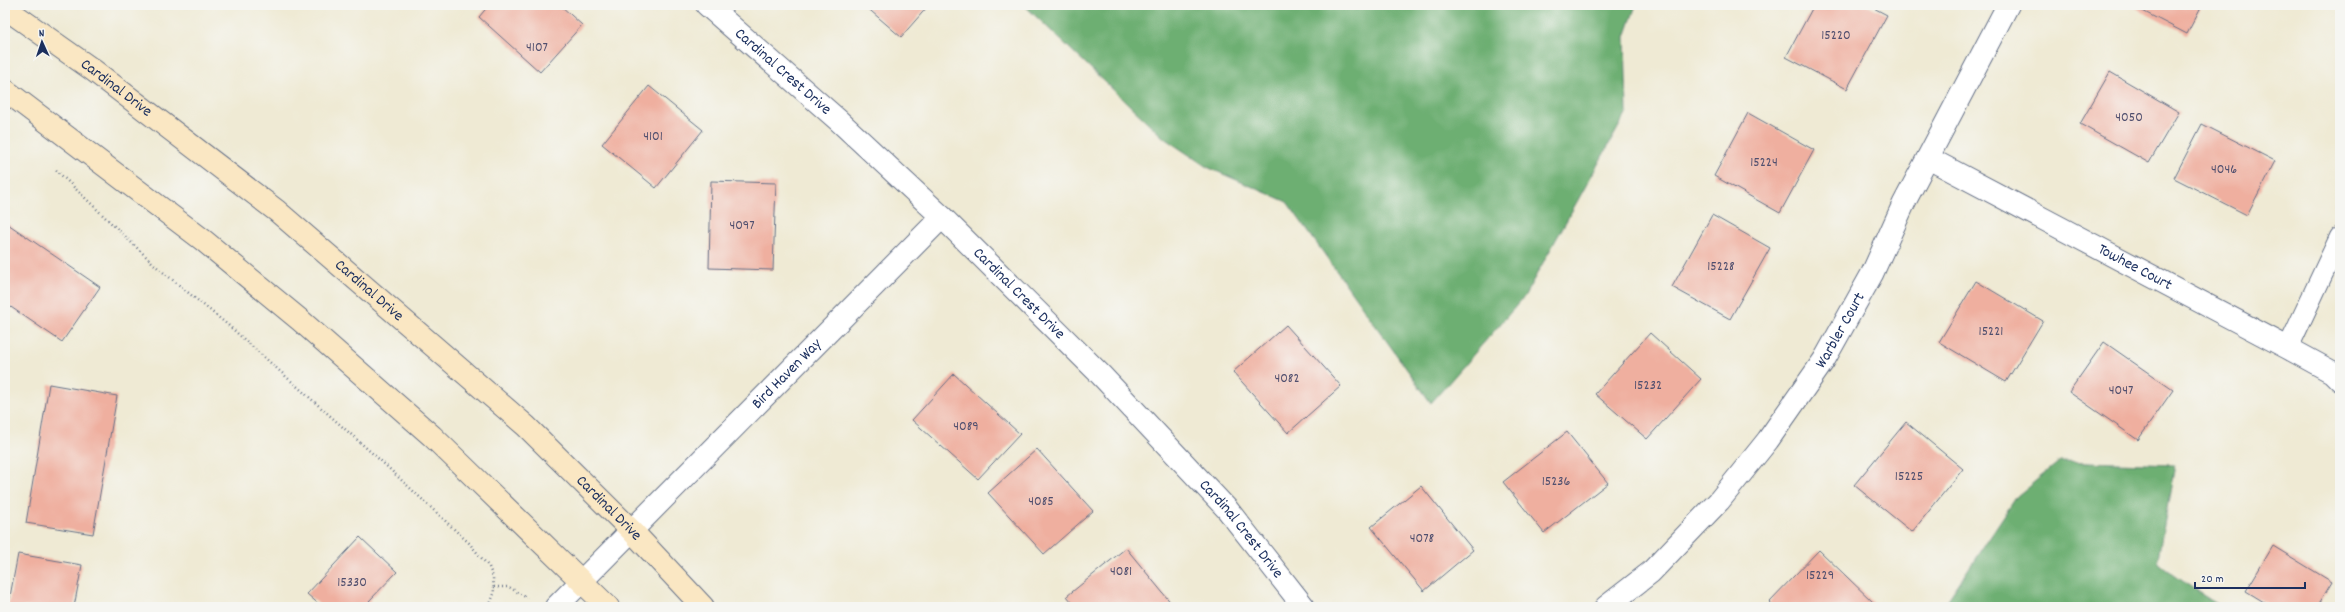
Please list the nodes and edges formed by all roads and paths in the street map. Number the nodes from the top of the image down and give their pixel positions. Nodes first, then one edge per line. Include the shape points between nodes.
1 (707, 5) edge
2 (2008, 5) edge
3 (5, 8) edge
4 (5, 90) edge
5 (1928, 158) junction
6 (51, 165) dead end
7 (942, 218) junction
8 (2340, 237) edge
9 (2288, 348) junction
10 (2340, 380) edge
11 (632, 531) junction
12 (582, 581) junction
13 (494, 587) junction
14 (528, 599) dead end
15 (489, 607) edge
16 (556, 607) edge
17 (608, 607) edge
18 (703, 607) edge
19 (1304, 607) edge
20 (1606, 607) edge

1 - 7 street, Cardinal Crest Drive via 838,120
2 - 5 street, Warbler Court
3 - 11 main road, Cardinal Drive via 93,70 276,211 526,426
4 - 12 main road via 203,240 300,320 432,436
5 - 9 street, Towhee Court
5 - 20 street, Warbler Court via 1872,274 1831,346 1768,440 1719,501 1651,572
6 - 13 path via 158,268 381,461 469,544 489,567
7 - 11 street, Bird Haven Way
7 - 19 street, Cardinal Crest Drive via 1101,375 1227,509
8 - 9 lane
9 - 10 street, Towhee Court via 2332,372
11 - 12 street, Bird Haven Way
11 - 18 main road, Cardinal Drive
12 - 16 street, Bird Haven Way
12 - 17 main road
13 - 14 path via 509,587
13 - 15 path

